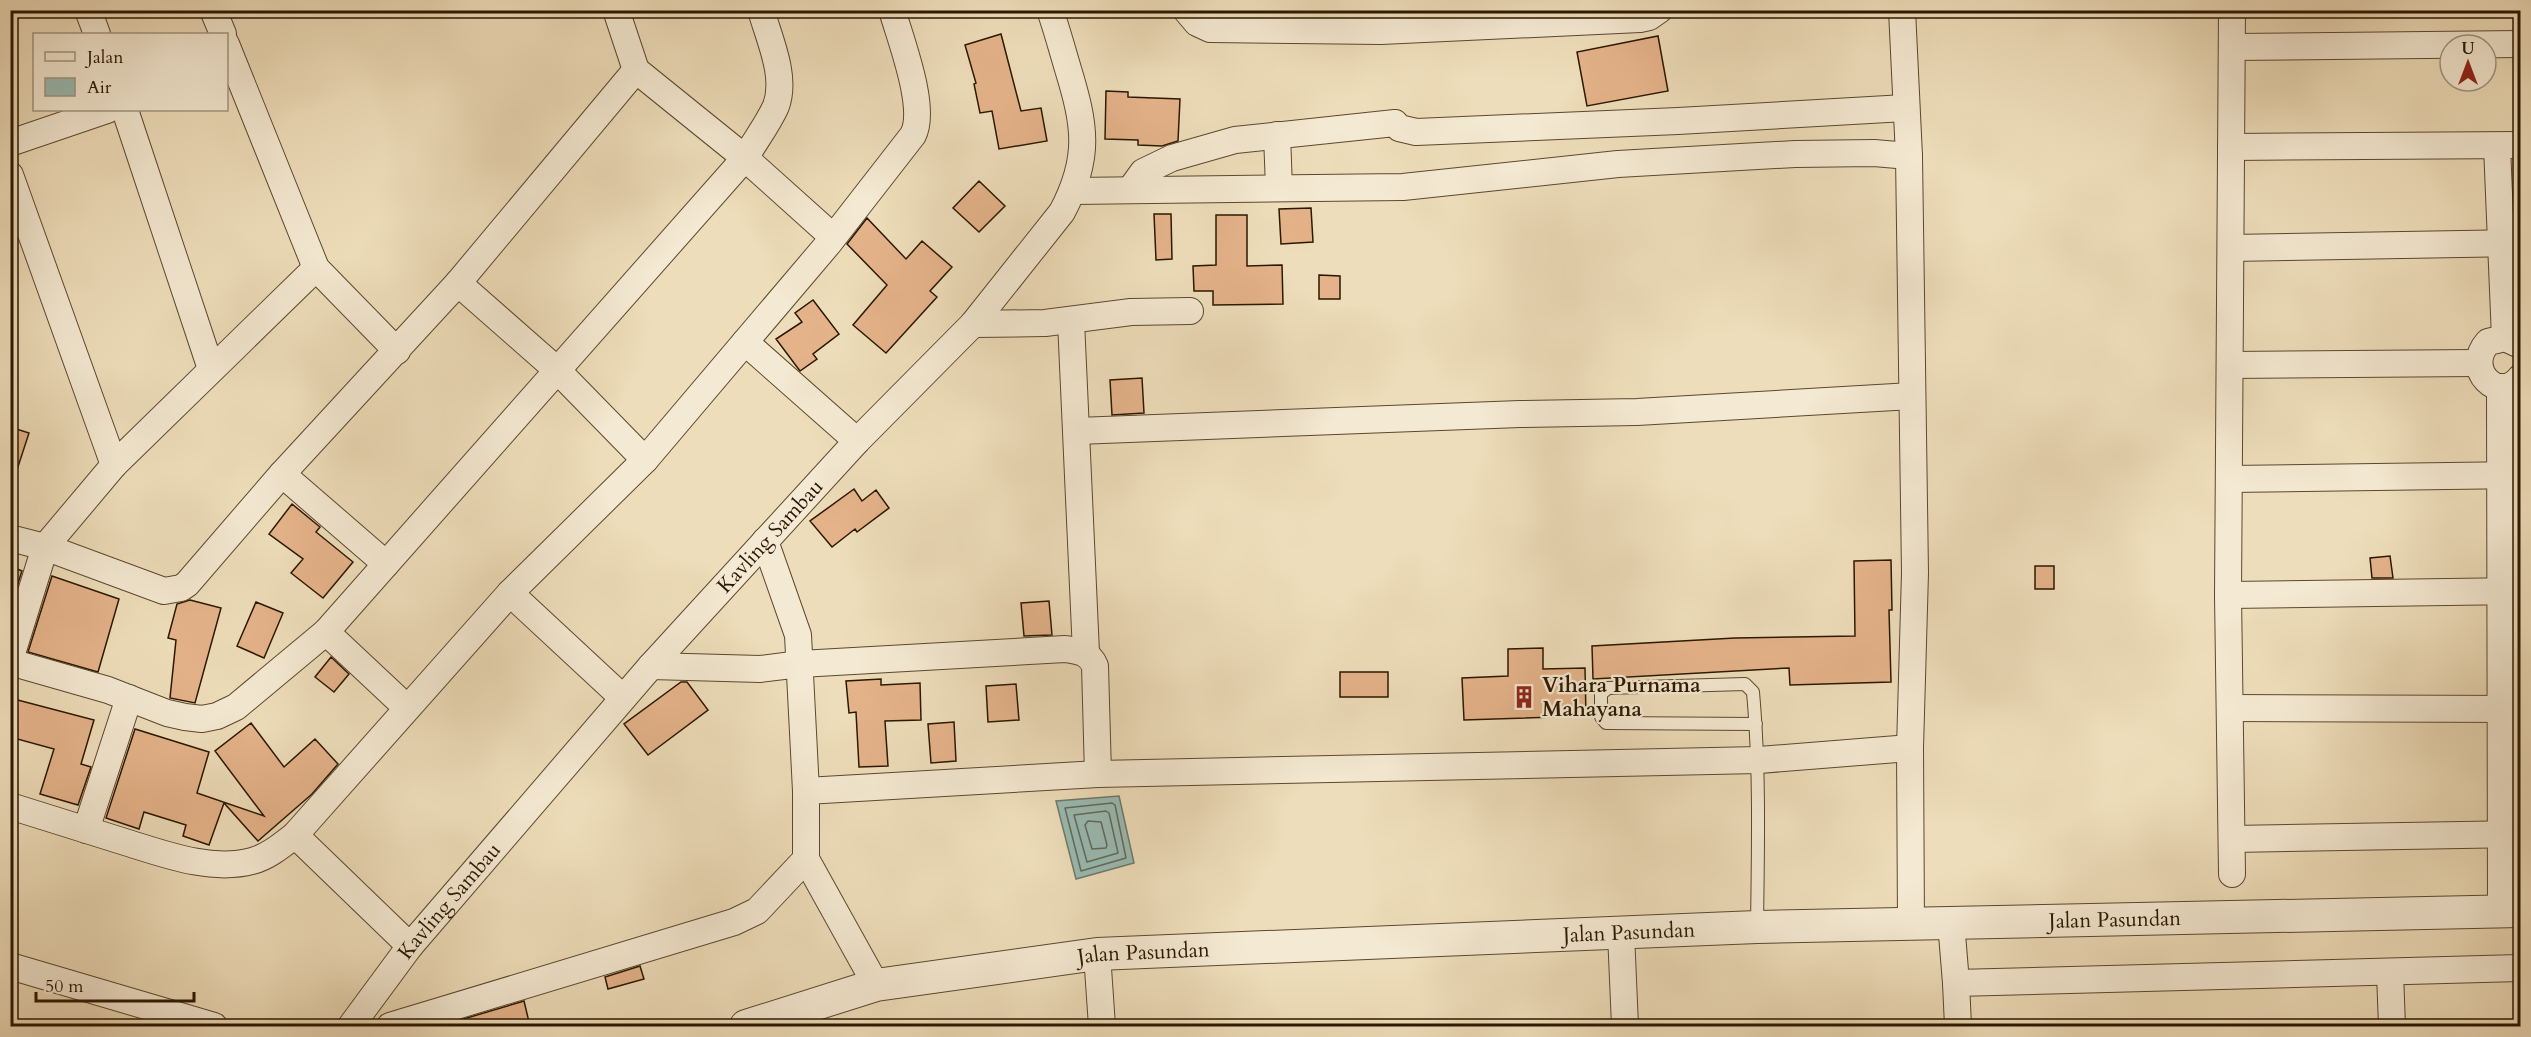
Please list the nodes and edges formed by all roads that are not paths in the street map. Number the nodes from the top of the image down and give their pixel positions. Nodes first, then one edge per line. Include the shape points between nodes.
1 (88, 10) edge
2 (213, 10) edge
3 (616, 10) edge
4 (761, 10) edge
5 (892, 10) edge
6 (1050, 10) edge
7 (1186, 10) edge
8 (1659, 10) edge
9 (1902, 10) edge
10 (2232, 10) edge
11 (1328, 20) edge
12 (97, 33) edge
13 (223, 33) edge
14 (2520, 44) edge
15 (2232, 47) junction
16 (229, 58) edge
17 (636, 70) junction
18 (1905, 108) junction
19 (104, 111) edge
20 (125, 111) edge
21 (1277, 135) junction
22 (10, 144) edge
23 (2509, 146) edge
24 (2231, 147) junction
25 (1908, 156) junction
26 (745, 158) junction
27 (10, 175) edge
28 (1279, 188) junction
29 (1130, 190) junction
30 (1073, 191) junction
31 (833, 237) junction
32 (2511, 243) edge
33 (2231, 248) junction
34 (316, 268) junction
35 (458, 283) junction
36 (1190, 311) dead end
37 (1071, 321) junction
38 (973, 324) junction
39 (745, 342) junction
40 (2513, 342) edge
41 (397, 351) junction
42 (2478, 363) junction
43 (2230, 364) junction
44 (211, 369) junction
45 (557, 370) junction
46 (2510, 382) edge
47 (1912, 396) junction
48 (1077, 431) junction
49 (857, 441) junction
50 (645, 460) junction
51 (114, 465) junction
52 (282, 474) junction
53 (2510, 475) edge
54 (2229, 478) junction
55 (10, 538) edge
56 (765, 541) junction
57 (45, 548) junction
58 (386, 564) junction
59 (2510, 591) edge
60 (510, 592) junction
61 (2229, 595) junction
62 (326, 632) junction
63 (1086, 653) junction
64 (10, 661) edge
65 (800, 664) junction
66 (651, 666) junction
67 (129, 698) junction
68 (623, 698) junction
69 (407, 708) junction
70 (2230, 708) junction
71 (2510, 709) edge
72 (1756, 724) junction
73 (1910, 748) junction
74 (1759, 760) junction
75 (1098, 774) junction
76 (806, 791) junction
77 (10, 806) edge
78 (86, 830) junction
79 (295, 835) junction
80 (2511, 835) edge
81 (2232, 839) junction
82 (806, 859) junction
83 (2232, 874) dead end
84 (2511, 911) edge
85 (1951, 922) junction
86 (1911, 923) junction
87 (1757, 927) junction
88 (1621, 933) junction
89 (410, 946) junction
90 (1097, 954) junction
91 (10, 966) edge
92 (2520, 968) edge
93 (2390, 973) junction
94 (1956, 983) junction
95 (876, 985) junction
96 (214, 1026) edge
97 (351, 1026) edge
98 (390, 1026) edge
99 (746, 1026) edge
100 (1101, 1026) edge
101 (1625, 1026) edge
102 (1958, 1026) edge
103 (2392, 1026) edge

1 - 12 street
2 - 13 street
3 - 17 street
4 - 26 street via 776,62 779,91 776,105
5 - 31 street via 918,104 917,127
6 - 30 street, Kavling Sambau via 1081,114 1083,143
7 - 11 street via 1197,23 1210,29
8 - 11 street via 1640,19 1381,31
9 - 18 street
10 - 15 street
14 - 15 street
15 - 24 street
16 - 34 street
17 - 26 street
17 - 35 street
18 - 21 street via 1416,132 1395,123
18 - 25 street
19 - 22 street
20 - 44 street
21 - 28 street
21 - 29 street via 1235,140 1172,158 1143,172
23 - 24 street
23 - 32 street
24 - 33 street
25 - 28 street via 1795,154 1618,164 1403,187
25 - 47 street
26 - 31 street
26 - 45 street
27 - 51 street
28 - 29 street
29 - 30 street
30 - 38 street, Kavling Sambau via 1062,212
31 - 39 street
32 - 33 street
32 - 40 street
33 - 43 street
34 - 41 street
34 - 44 street
35 - 41 street
35 - 45 street
36 - 37 street via 1131,312
37 - 38 street
37 - 48 street
38 - 49 street, Kavling Sambau
39 - 49 street
39 - 50 street
40 - 42 street via 2488,342
41 - 52 street
42 - 43 street
42 - 46 street via 2484,379
43 - 54 street
44 - 51 street
45 - 50 street
45 - 58 street
46 - 53 street
47 - 48 street via 1637,412
47 - 73 street via 1915,573
48 - 63 street
49 - 56 street, Kavling Sambau
50 - 60 street
51 - 57 street
52 - 57 street via 181,588 164,591
52 - 58 street
53 - 54 street
53 - 59 street
54 - 61 street
55 - 57 street
56 - 65 street via 798,634
56 - 66 street, Kavling Sambau
57 - 64 street
58 - 62 street
59 - 61 street
59 - 71 street
60 - 68 street
60 - 69 street
61 - 70 street
62 - 67 street via 236,706 217,716 185,717
62 - 69 street
63 - 65 street via 1065,649
63 - 75 street via 1095,666
64 - 67 street
65 - 66 street via 760,669
65 - 76 street
66 - 68 street, Kavling Sambau
67 - 78 street
68 - 89 street, Kavling Sambau
69 - 79 street
70 - 71 street
70 - 81 street
71 - 80 street
72 - 72 lane via 1753,692 1745,684 1608,688 1601,694 1601,717 1606,723
72 - 74 lane
73 - 74 street
73 - 86 street
74 - 75 street
74 - 87 lane
75 - 76 street
76 - 82 street
77 - 78 street
78 - 79 street via 170,856 234,864 272,853
79 - 89 street
80 - 81 street
80 - 84 street
81 - 83 street
82 - 95 street
82 - 98 street via 757,911 734,922
84 - 85 street, Jalan Pasundan
85 - 86 street, Jalan Pasundan
85 - 94 street
86 - 87 street, Jalan Pasundan
87 - 88 street, Jalan Pasundan
88 - 90 street, Jalan Pasundan
88 - 101 street
89 - 97 street, Kavling Sambau
90 - 95 street, Jalan Pasundan
90 - 100 street
91 - 96 street
92 - 93 street
93 - 94 street
93 - 103 street
94 - 102 street
95 - 99 street, Jalan Pasundan

